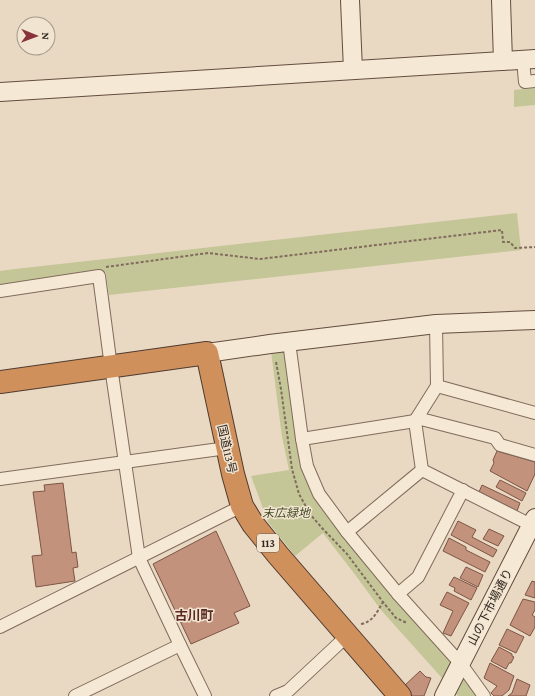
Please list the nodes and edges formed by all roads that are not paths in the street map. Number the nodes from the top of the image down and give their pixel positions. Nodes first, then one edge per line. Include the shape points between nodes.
1 (350, 0) edge
2 (500, 0) edge
3 (529, 59) edge
4 (503, 61) junction
5 (353, 70) junction
6 (535, 81) edge
7 (0, 92) edge
8 (0, 291) edge
9 (535, 320) edge
10 (436, 324) junction
11 (289, 342) junction
12 (207, 353) junction
13 (111, 366) junction
14 (0, 382) edge
15 (437, 386) junction
16 (535, 413) edge
17 (416, 420) junction
18 (302, 439) junction
19 (227, 448) junction
20 (535, 455) edge
21 (125, 462) junction
22 (422, 470) junction
23 (0, 479) edge
24 (463, 490) junction
25 (242, 506) junction
26 (534, 523) edge
27 (347, 532) junction
28 (139, 558) junction
29 (398, 594) junction
30 (0, 628) edge
31 (352, 630) junction
32 (180, 645) junction
33 (461, 664) junction
34 (75, 696) edge
35 (205, 696) edge
36 (276, 696) edge
37 (400, 696) edge
38 (444, 696) edge
39 (484, 696) edge

1 - 5 street
2 - 4 street
3 - 4 street
3 - 6 street via 525,82
4 - 5 street
5 - 7 street
8 - 13 street via 99,276
9 - 10 street
10 - 11 street
10 - 15 street
11 - 12 street
11 - 18 street
12 - 13 highway
12 - 19 highway, 国道113号 / 113
13 - 14 highway
13 - 21 street
15 - 16 street
15 - 17 street
17 - 18 street
17 - 20 street via 495,438 500,446
17 - 22 street
18 - 27 street via 307,466 319,494
19 - 21 street
19 - 25 highway, 国道113号 / 113
21 - 23 street
21 - 28 street
22 - 24 street
22 - 27 street
24 - 26 street
24 - 29 street via 418,577
25 - 28 street
25 - 31 highway, 国道113号 / 113 via 253,524
26 - 33 street, 山の下市場通り
27 - 29 street
28 - 30 street
28 - 32 street
29 - 33 street
31 - 36 street via 288,691
31 - 37 highway, 国道113号 / 113
32 - 34 street
32 - 35 street
33 - 38 street, 山の下市場通り
33 - 39 street

